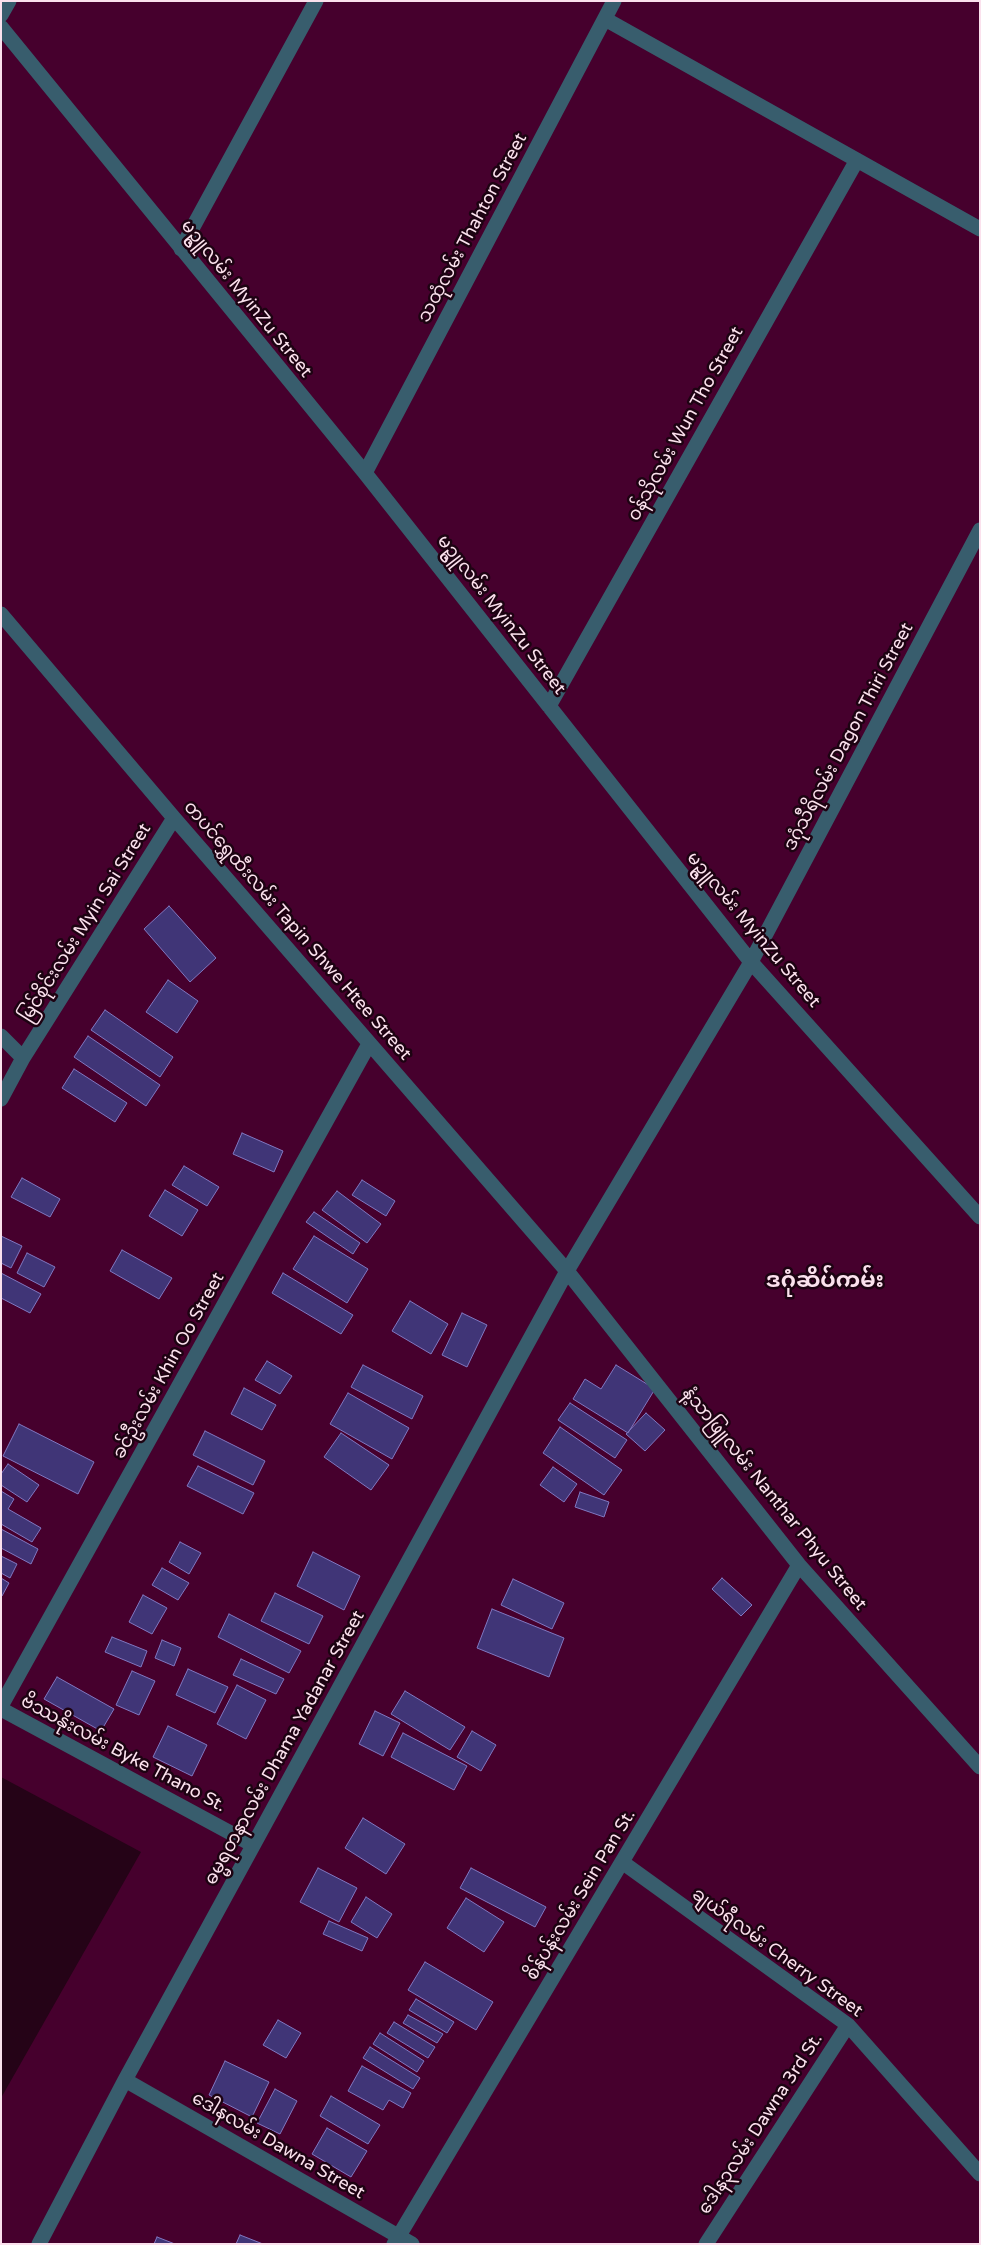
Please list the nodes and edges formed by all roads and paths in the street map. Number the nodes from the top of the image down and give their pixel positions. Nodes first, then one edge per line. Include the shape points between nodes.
1 (9, 1) edge
2 (316, 1) edge
3 (614, 1) edge
4 (1, 15) edge
5 (605, 19) junction
6 (1, 27) edge
7 (856, 160) junction
8 (980, 229) edge
9 (181, 249) junction
10 (365, 473) junction
11 (980, 530) edge
12 (1, 614) edge
13 (549, 706) junction
14 (174, 818) junction
15 (751, 962) junction
16 (1, 1036) edge
17 (369, 1044) junction
18 (23, 1058) junction
19 (1, 1099) edge
20 (980, 1217) edge
21 (566, 1271) junction
22 (799, 1565) junction
23 (1, 1708) edge
24 (980, 1767) edge
25 (252, 1845) junction
26 (622, 1862) junction
27 (848, 2025) junction
28 (125, 2080) junction
29 (980, 2174) edge
30 (402, 2241) edge
31 (39, 2244) edge
32 (706, 2244) edge

1 - 4 street
2 - 9 street
3 - 5 street, သထုံလမ်း Thahton Street
5 - 7 street
5 - 10 street, သထုံလမ်း Thahton Street
6 - 9 street, မဥ္ဇူလမ်း MyinZu Street
7 - 8 street
7 - 13 street, ၀န်သိုလမ်း Wun Tho Street
9 - 10 street, မဥ္ဇူလမ်း MyinZu Street
10 - 13 street, မဥ္ဇူလမ်း MyinZu Street
11 - 15 street, ဒဂုံသီရိလမ်း Dagon Thiri Street
12 - 14 street, တပင်ရွှေထီးလမ်း Tapin Shwe Htee Street
13 - 15 street, မဥ္ဇူလမ်း MyinZu Street
14 - 17 street, တပင်ရွှေထီးလမ်း Tapin Shwe Htee Street
14 - 18 street, မြင်စိုင်းလမ်း Myin Sai Street
15 - 20 street, မဥ္ဇူလမ်း MyinZu Street
15 - 21 street, ဒဂုံသီရိလမ်း Dagon Thiri Street
16 - 18 street
17 - 21 street, တပင်ရွှေထီးလမ်း Tapin Shwe Htee Street
17 - 23 street, ခင်ဦးလမ်း Khin Oo Street
18 - 19 street, မြင်စိုင်းလမ်း Myin Sai Street
21 - 22 street, နံ့သာဖြူလမ်း Nanthar Phyu Street
21 - 25 street, ဓမ္မရတနာလမ်း Dhama Yadanar Street
22 - 24 street, နံ့သာဖြူလမ်း Nanthar Phyu Street
22 - 26 street, စိန်ပန်းလမ်း Sein Pan St.
23 - 25 street, ဗိဿနိုးလမ်း Byke Thano St.
25 - 28 street, ဓမ္မရတနာလမ်း Dhama Yadanar Street
26 - 27 street, ချယ်ရီလမ်း Cherry Street
26 - 30 street, စိန်ပန်းလမ်း Sein Pan St.
27 - 29 street, ချယ်ရီလမ်း Cherry Street
27 - 32 street, ဒေါန၃လမ်း Dawna 3rd St.
28 - 30 street, ဒေါနလမ်း Dawna Street
28 - 31 street, ဓမ္မရတနာလမ်း Dhama Yadanar Street

